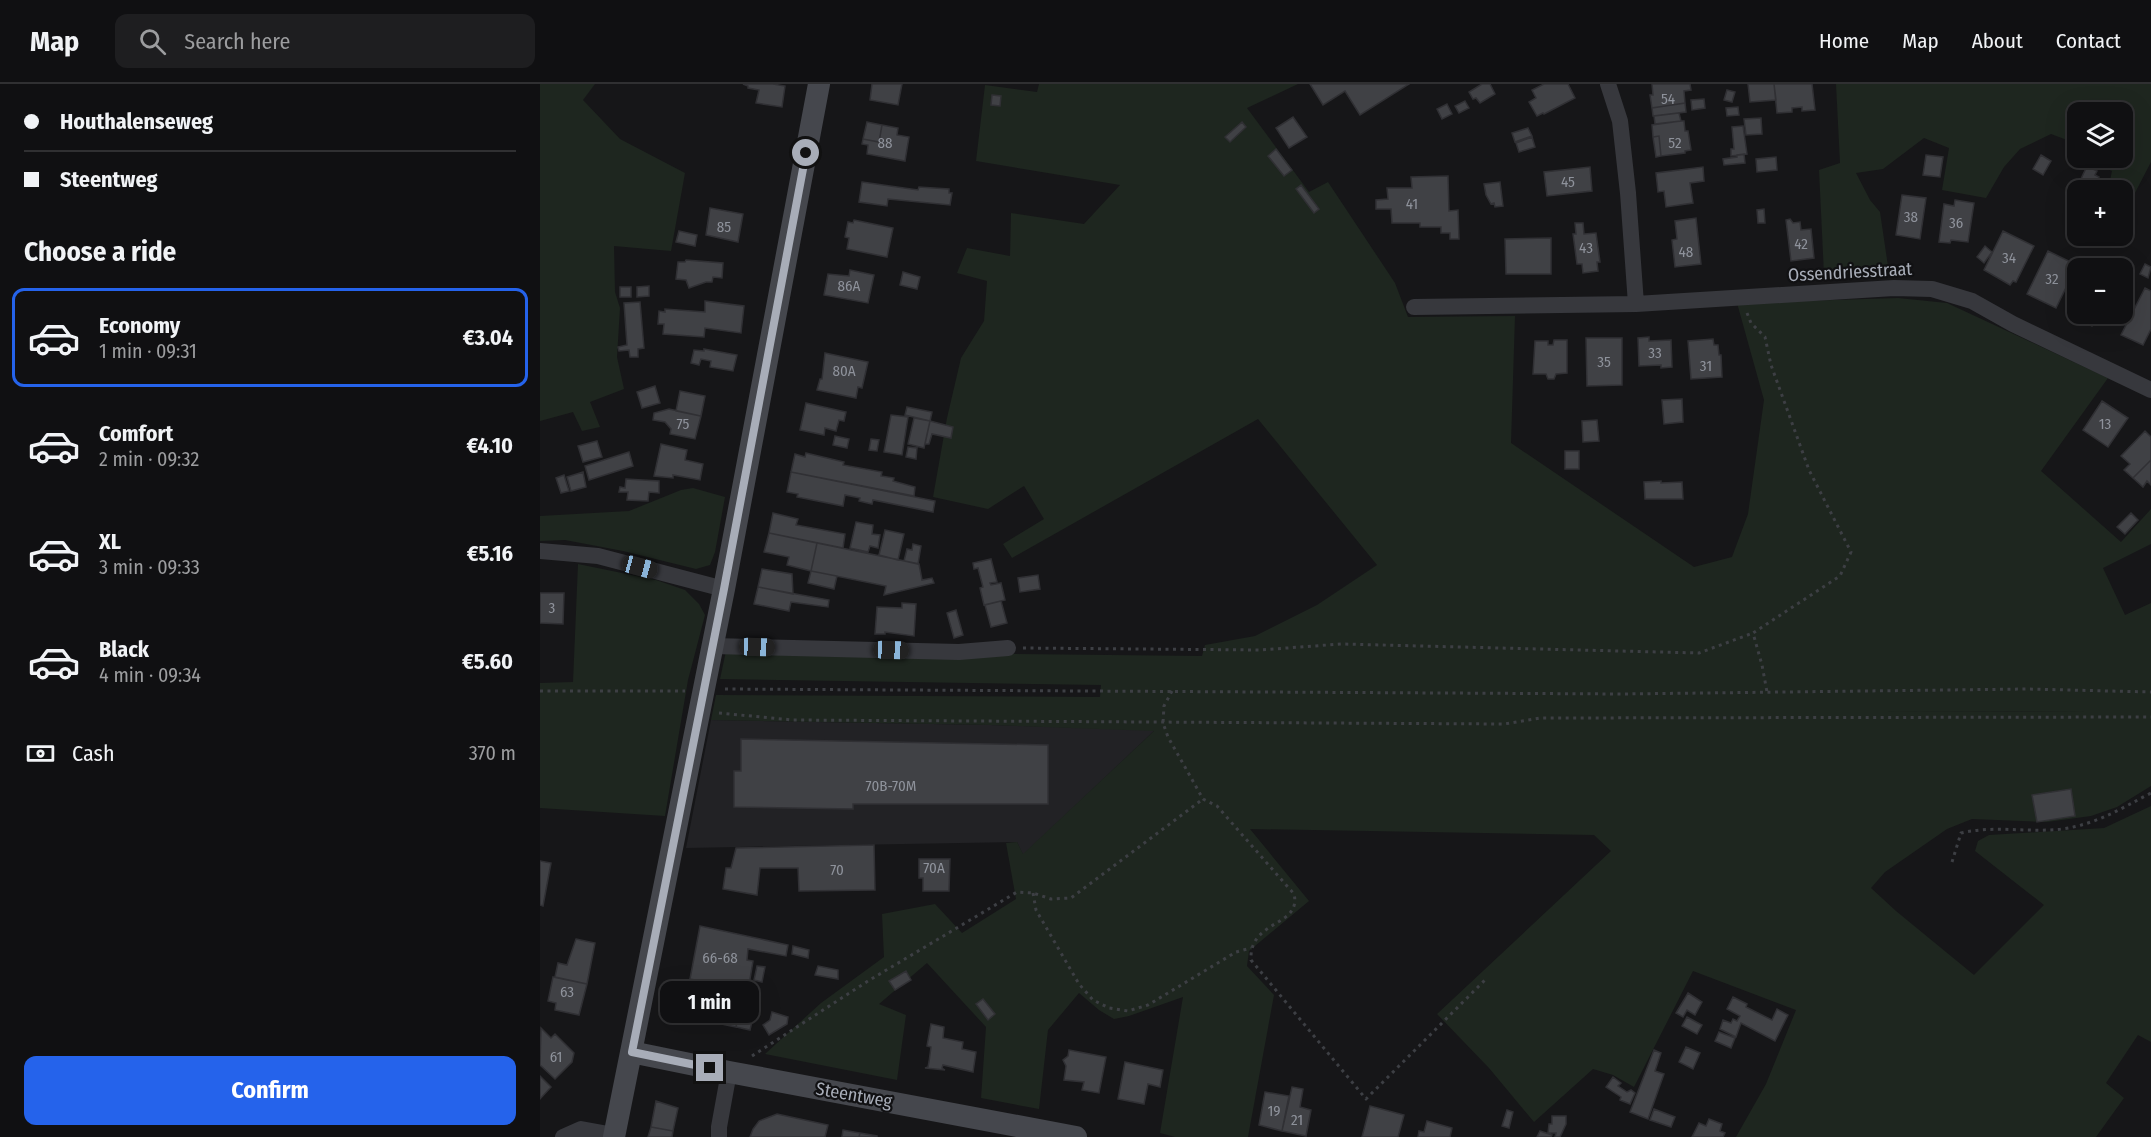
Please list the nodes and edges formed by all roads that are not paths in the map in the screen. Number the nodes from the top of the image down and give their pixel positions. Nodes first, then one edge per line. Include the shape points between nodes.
1 (819, 84) edge
2 (1608, 84) edge
3 (1636, 304) junction
4 (1414, 307) dead end
5 (2151, 390) edge
6 (540, 551) edge
7 (724, 589) junction
8 (712, 646) junction
9 (1008, 648) road end
10 (632, 1052) junction
11 (736, 1073) junction
12 (614, 1136) edge
13 (563, 1137) edge
14 (719, 1137) edge
15 (1076, 1137) edge

1 - 7 street
2 - 3 street via 1620,121
3 - 4 street, Ossendriesstraat
3 - 5 street, Ossendriesstraat via 1932,289 1972,301
6 - 7 street via 598,556
7 - 8 street
8 - 9 street via 959,652
8 - 10 street
10 - 11 street, Steentweg
10 - 12 street
11 - 14 street
11 - 15 street, Steentweg
12 - 13 street via 581,1129

